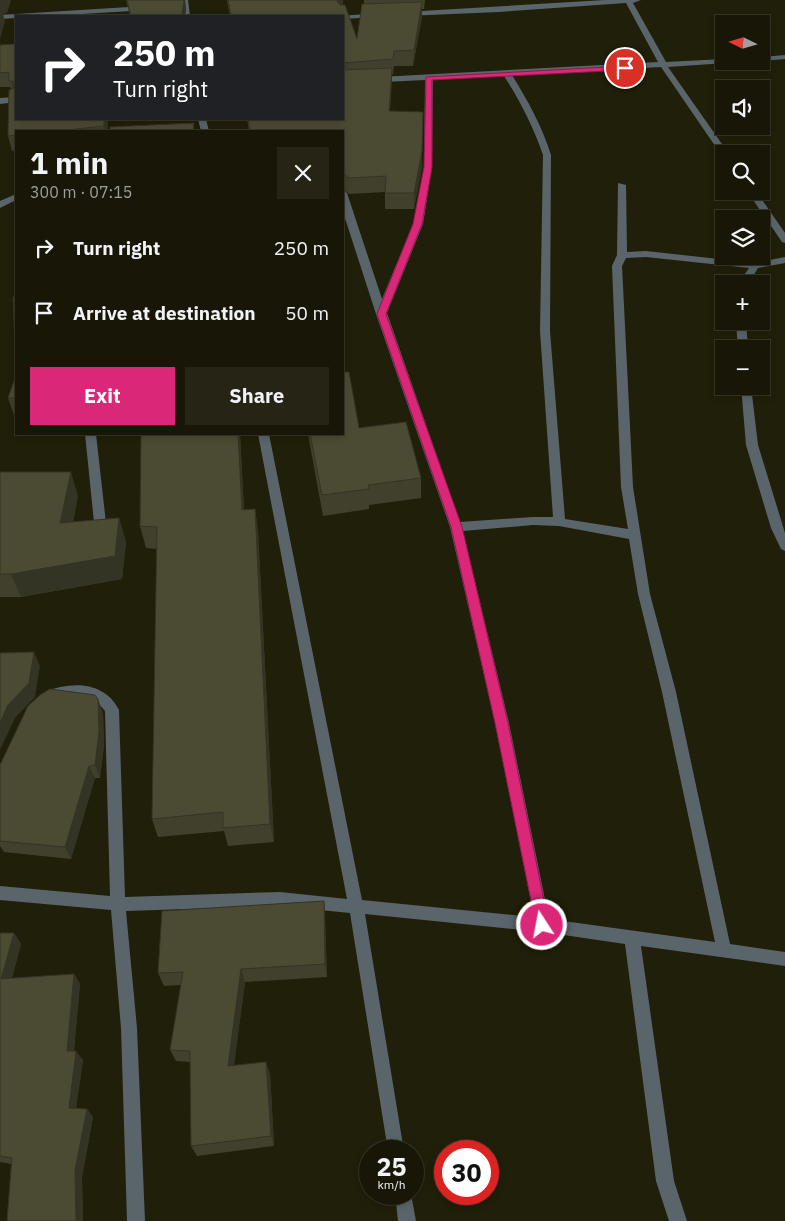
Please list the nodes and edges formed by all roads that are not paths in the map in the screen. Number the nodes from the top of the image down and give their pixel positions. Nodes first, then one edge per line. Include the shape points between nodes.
1 (628, 0) edge
2 (637, 0) edge
3 (184, 3) edge
4 (175, 6) edge
5 (156, 7) edge
6 (31, 15) edge
7 (390, 15) edge
8 (399, 15) edge
9 (15, 16) edge
10 (0, 17) edge
11 (344, 17) edge
12 (785, 57) edge
13 (770, 58) edge
14 (715, 62) edge
15 (664, 66) junction
16 (507, 74) junction
17 (429, 78) junction
18 (344, 82) edge
19 (15, 100) edge
20 (0, 101) edge
21 (719, 145) edge
22 (621, 185) dead end
23 (15, 197) edge
24 (344, 199) edge
25 (757, 200) edge
26 (0, 204) edge
27 (785, 240) edge
28 (622, 255) junction
29 (785, 260) edge
30 (755, 266) junction
31 (749, 275) edge
32 (381, 314) junction
33 (747, 395) edge
34 (90, 435) edge
35 (264, 435) edge
36 (559, 522) junction
37 (456, 527) junction
38 (101, 532) edge
39 (635, 535) junction
40 (785, 546) edge
41 (42, 701) edge
42 (0, 894) edge
43 (118, 904) junction
44 (356, 906) junction
45 (542, 925) junction
46 (632, 937) junction
47 (724, 950) junction
48 (785, 959) edge
49 (394, 1140) edge
50 (405, 1205) edge
51 (136, 1221) edge
52 (408, 1221) edge
53 (678, 1221) edge

1 - 2 street
1 - 8 street
1 - 15 street
3 - 4 street
5 - 6 street
7 - 11 street
9 - 10 street
12 - 13 street
14 - 15 street
15 - 16 street
15 - 21 street
16 - 17 street
16 - 36 street via 527,106 546,155 545,330
17 - 18 street
17 - 32 street via 428,167 418,224
19 - 20 street
22 - 28 street
23 - 26 street
24 - 32 street
25 - 27 street
28 - 30 street via 646,254
28 - 39 street via 617,266 627,487
29 - 30 street
30 - 31 street
32 - 37 street
33 - 40 street via 752,445 776,528
34 - 38 street
35 - 44 street
36 - 37 street
36 - 39 street
37 - 45 street via 502,723
39 - 47 street via 644,594 670,692
41 - 43 street via 58,692 78,691 99,695 112,710
42 - 43 street
43 - 44 street via 280,899
43 - 51 street via 129,1028
44 - 45 street
44 - 49 street
45 - 46 street
46 - 47 street
46 - 53 street via 665,1181
47 - 48 street
50 - 52 street

